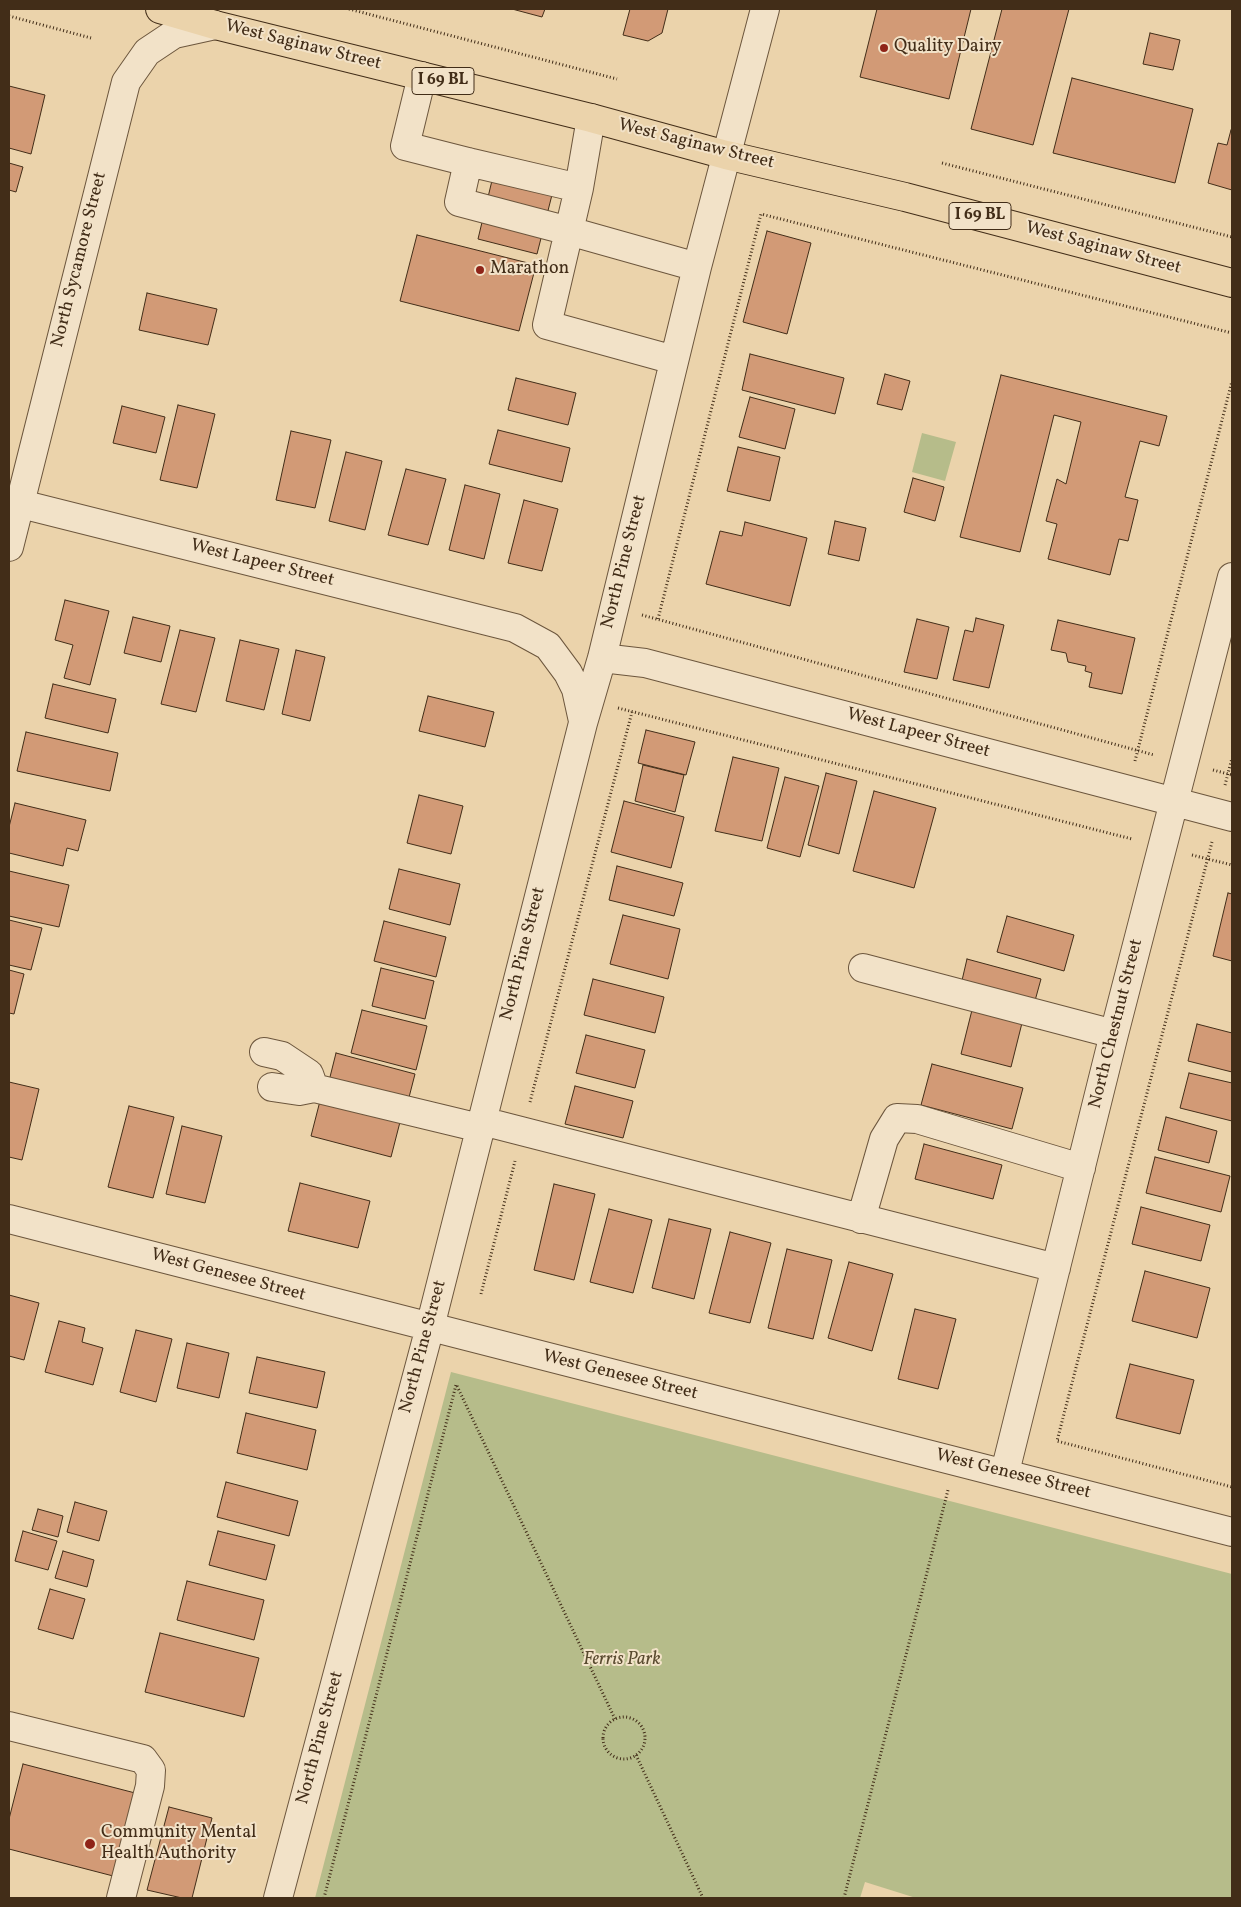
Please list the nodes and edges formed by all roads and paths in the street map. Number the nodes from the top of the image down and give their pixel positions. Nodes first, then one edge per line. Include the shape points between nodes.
1 (160, 9) edge
2 (349, 9) edge
3 (765, 9) edge
4 (9, 16) edge
5 (215, 25) junction
6 (91, 38) dead end
7 (422, 76) junction
8 (617, 79) dead end
9 (591, 118) junction
10 (726, 155) junction
11 (468, 162) junction
12 (942, 162) dead end
13 (579, 188) junction
14 (569, 231) junction
15 (1232, 237) edge
16 (697, 267) junction
17 (1232, 283) edge
18 (1232, 333) edge
19 (674, 360) junction
20 (1232, 381) edge
21 (14, 502) edge
22 (9, 547) edge
23 (1232, 577) edge
24 (614, 608) junction
25 (658, 619) junction
26 (602, 658) junction
27 (586, 712) junction
28 (632, 712) junction
29 (1137, 750) junction
30 (1184, 763) junction
31 (1128, 788) junction
32 (1174, 802) junction
33 (1225, 815) edge
34 (1163, 848) junction
35 (1208, 859) junction
36 (1232, 865) edge
37 (862, 968) dead end
38 (1114, 1034) junction
39 (264, 1052) dead end
40 (272, 1088) dead end
41 (314, 1088) junction
42 (481, 1125) junction
43 (522, 1132) junction
44 (1081, 1168) junction
45 (861, 1218) junction
46 (9, 1219) edge
47 (1056, 1268) junction
48 (481, 1294) dead end
49 (430, 1327) junction
50 (954, 1460) junction
51 (1005, 1472) junction
52 (1232, 1487) edge
53 (1232, 1532) edge
54 (615, 1719) junction
55 (9, 1726) edge
56 (636, 1755) junction
57 (121, 1898) edge
58 (278, 1898) edge
59 (324, 1898) edge
60 (703, 1898) edge
61 (844, 1898) edge

1 - 5 main road, West Saginaw Street / I 69 BL
2 - 8 path
3 - 10 street, North Pine Street
4 - 6 path
5 - 7 main road, West Saginaw Street / I 69 BL
5 - 21 street, North Sycamore Street via 174,34 147,52 126,82
7 - 9 main road, West Saginaw Street / I 69 BL
7 - 11 street via 405,146
9 - 10 main road, West Saginaw Street / I 69 BL
9 - 13 street
10 - 16 street, North Pine Street
10 - 17 main road, West Saginaw Street / I 69 BL via 896,194
11 - 13 street
11 - 14 street via 459,202
12 - 15 path
13 - 14 street
14 - 16 street
14 - 19 street via 546,325
16 - 19 street, North Pine Street
18 - 25 path via 761,214
19 - 24 street, North Pine Street
20 - 29 path
21 - 22 street, North Sycamore Street
21 - 27 street, West Lapeer Street via 515,628 548,646 568,673
23 - 30 street, North Chestnut Street
24 - 25 path
24 - 26 street, North Pine Street
25 - 29 path
26 - 27 street, North Pine Street
26 - 31 street, West Lapeer Street via 645,663
27 - 28 path
27 - 42 street, North Pine Street
28 - 34 path
28 - 43 path
29 - 30 path
29 - 31 path
30 - 32 street, North Chestnut Street
31 - 32 street, West Lapeer Street
32 - 33 street, West Lapeer Street
32 - 34 street, North Chestnut Street
33 - 35 path
34 - 35 path
34 - 38 street, North Chestnut Street
35 - 36 path
35 - 52 path via 1058,1441
37 - 38 street
38 - 44 street, North Chestnut Street
39 - 41 street via 282,1056 309,1074
40 - 41 street via 299,1091
41 - 42 street
42 - 43 street
42 - 49 street, North Pine Street
43 - 45 street
43 - 48 path
44 - 45 street via 918,1119 897,1118 884,1139
44 - 47 street, North Chestnut Street
45 - 47 street
46 - 49 street, West Genesee Street
47 - 51 street, North Chestnut Street
49 - 50 street, West Genesee Street
49 - 58 street, North Pine Street
50 - 51 street, West Genesee Street
50 - 61 path
51 - 53 street, West Genesee Street
54 - 56 path via 635,1720 644,1731 644,1744
54 - 56 path via 603,1735 606,1748 616,1758
54 - 59 path via 456,1385
55 - 57 street via 143,1759 151,1770 150,1786
56 - 60 path

